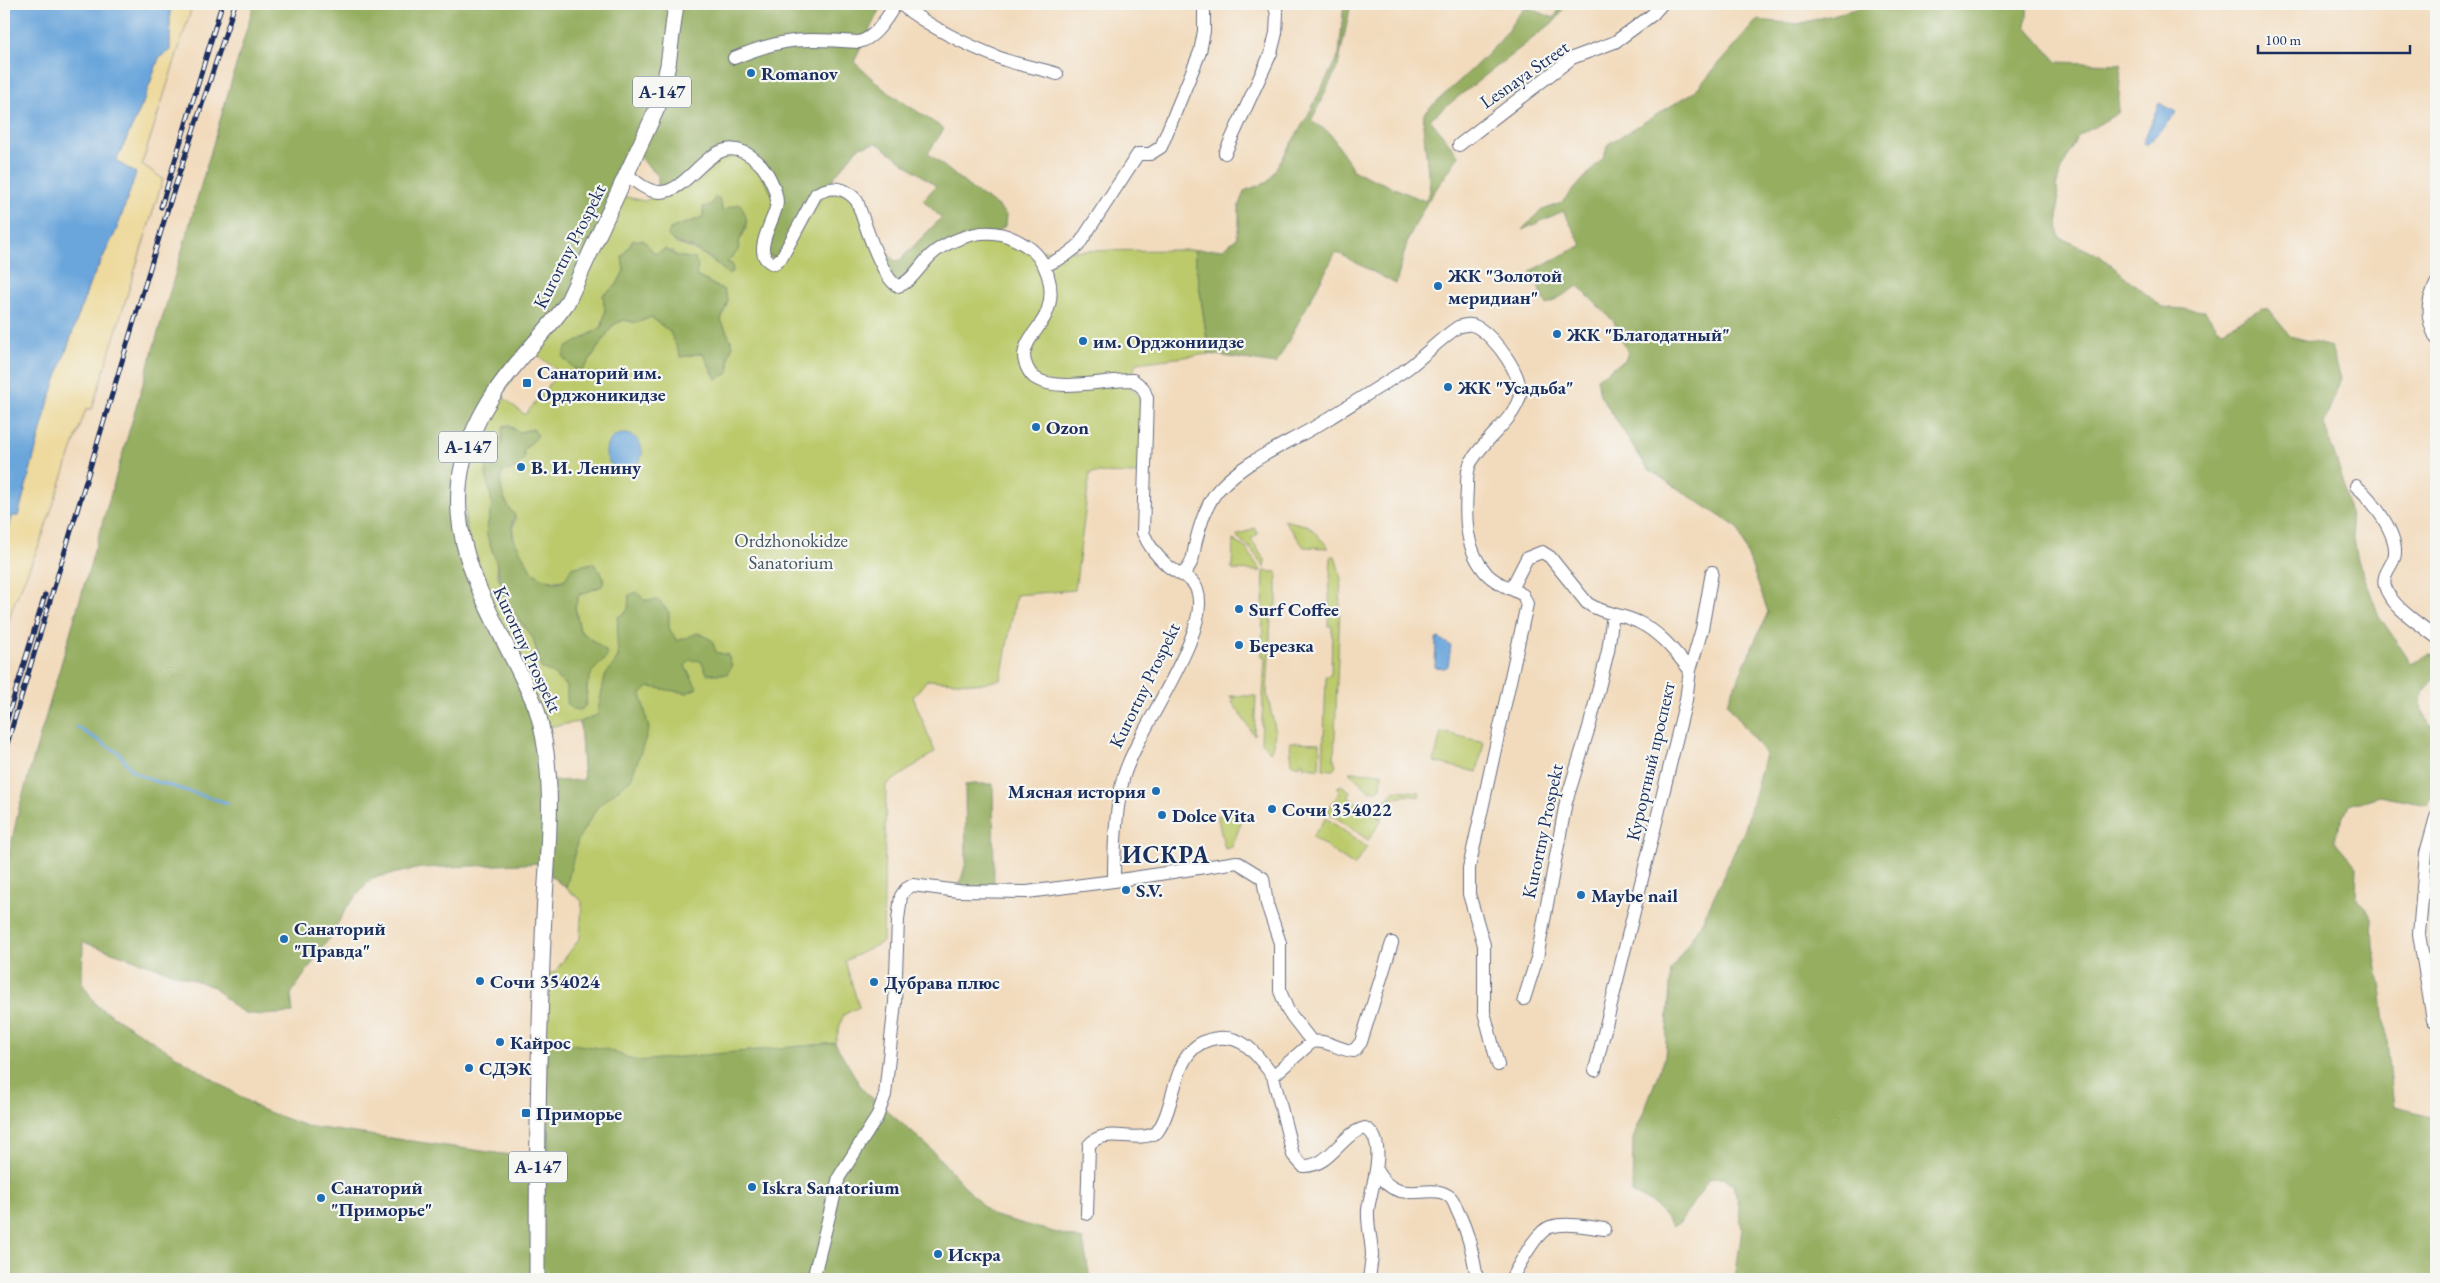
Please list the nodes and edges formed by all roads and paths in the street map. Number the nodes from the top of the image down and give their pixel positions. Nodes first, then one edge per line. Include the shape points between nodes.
1 (676, 4) edge
2 (896, 4) edge
3 (900, 4) edge
4 (1204, 4) edge
5 (1274, 4) edge
6 (1662, 4) edge
7 (734, 58) dead end
8 (1057, 74) dead end
9 (1459, 145) dead end
10 (1225, 152) dead end
11 (627, 174) junction
12 (1045, 266) junction
13 (2436, 284) edge
14 (2436, 338) edge
15 (2356, 486) dead end
16 (1712, 572) dead end
17 (1182, 575) junction
18 (1512, 588) junction
19 (1613, 614) junction
20 (2436, 637) edge
21 (1690, 670) junction
22 (2436, 817) edge
23 (1114, 881) junction
24 (1392, 943) dead end
25 (1524, 999) dead end
26 (2433, 1020) dead end
27 (1312, 1042) junction
28 (1498, 1064) dead end
29 (1595, 1070) dead end
30 (1273, 1076) junction
31 (1376, 1170) junction
32 (1087, 1214) dead end
33 (1605, 1229) dead end
34 (537, 1279) edge
35 (813, 1279) edge
36 (1369, 1279) edge
37 (1478, 1279) edge
38 (1511, 1279) edge

1 - 11 main road, Kurortny Prospekt / А-147 via 659,104
2 - 7 street via 866,40 798,39
3 - 8 street via 943,32 1006,60
4 - 12 street via 1200,52 1161,146 1150,154 1138,154 1078,246
5 - 10 street via 1276,33 1271,53
6 - 9 street, Lesnaya Street via 1615,42 1572,58
11 - 12 street, Kurortny Prospekt via 642,186 662,192 678,185 704,161 722,151 738,150 751,155 761,165 776,196 777,204 763,247 763,256 774,264 782,257 816,194 826,188 835,188 857,201 878,258 894,285 902,286 932,254 947,244 985,232 1014,238 1035,251
11 - 34 main road, Kurortny Prospekt / А-147 via 567,303 496,391 477,423 466,453 458,503 461,534 473,577 543,728 550,781 543,938
12 - 17 street, Kurortny Prospekt via 1049,278 1049,302 1047,313 1026,346 1024,355 1028,369 1035,378 1044,382 1076,384 1133,380 1144,388 1147,398 1143,533 1150,548
13 - 14 street via 2427,311
15 - 20 street via 2371,501 2394,540 2394,558 2385,576 2387,590 2395,602
16 - 21 street via 1702,629
17 - 18 street via 1195,556 1205,515 1217,492 1233,475 1409,367 1450,332 1468,324 1477,327 1496,345 1520,381 1520,396 1515,408 1470,464 1465,520 1468,538 1481,566 1497,582
17 - 23 street, Kurortny Prospekt via 1197,587 1199,611 1194,633 1123,778 1114,843
18 - 19 street, Курортный проспект via 1527,558 1542,552 1550,557 1587,603
18 - 28 street via 1523,595 1526,609 1469,868 1471,902 1484,945 1484,1012
19 - 21 street, Курортный проспект via 1637,621 1654,631
19 - 25 street, Kurortny Prospekt via 1608,651 1566,802 1537,958
21 - 29 street, Курортный проспект via 1686,700
22 - 26 street via 2426,854 2419,934
23 - 27 street via 1236,862 1263,878 1267,904 1280,943 1280,991 1288,1012
23 - 35 street via 1027,892 958,891 913,885 906,889 901,896 894,1021 885,1094 878,1117 839,1176
24 - 27 street via 1358,1047 1350,1051 1324,1042
27 - 30 street
30 - 31 street via 1293,1155 1303,1166 1316,1165 1357,1130 1365,1128 1373,1131 1376,1138
30 - 32 street via 1244,1042 1223,1038 1200,1043 1182,1063 1157,1132 1144,1137 1104,1136 1089,1145
31 - 36 street via 1368,1210 1372,1256
31 - 37 street via 1383,1182 1398,1191 1441,1194 1452,1198 1469,1236
33 - 38 street via 1550,1227 1534,1241

